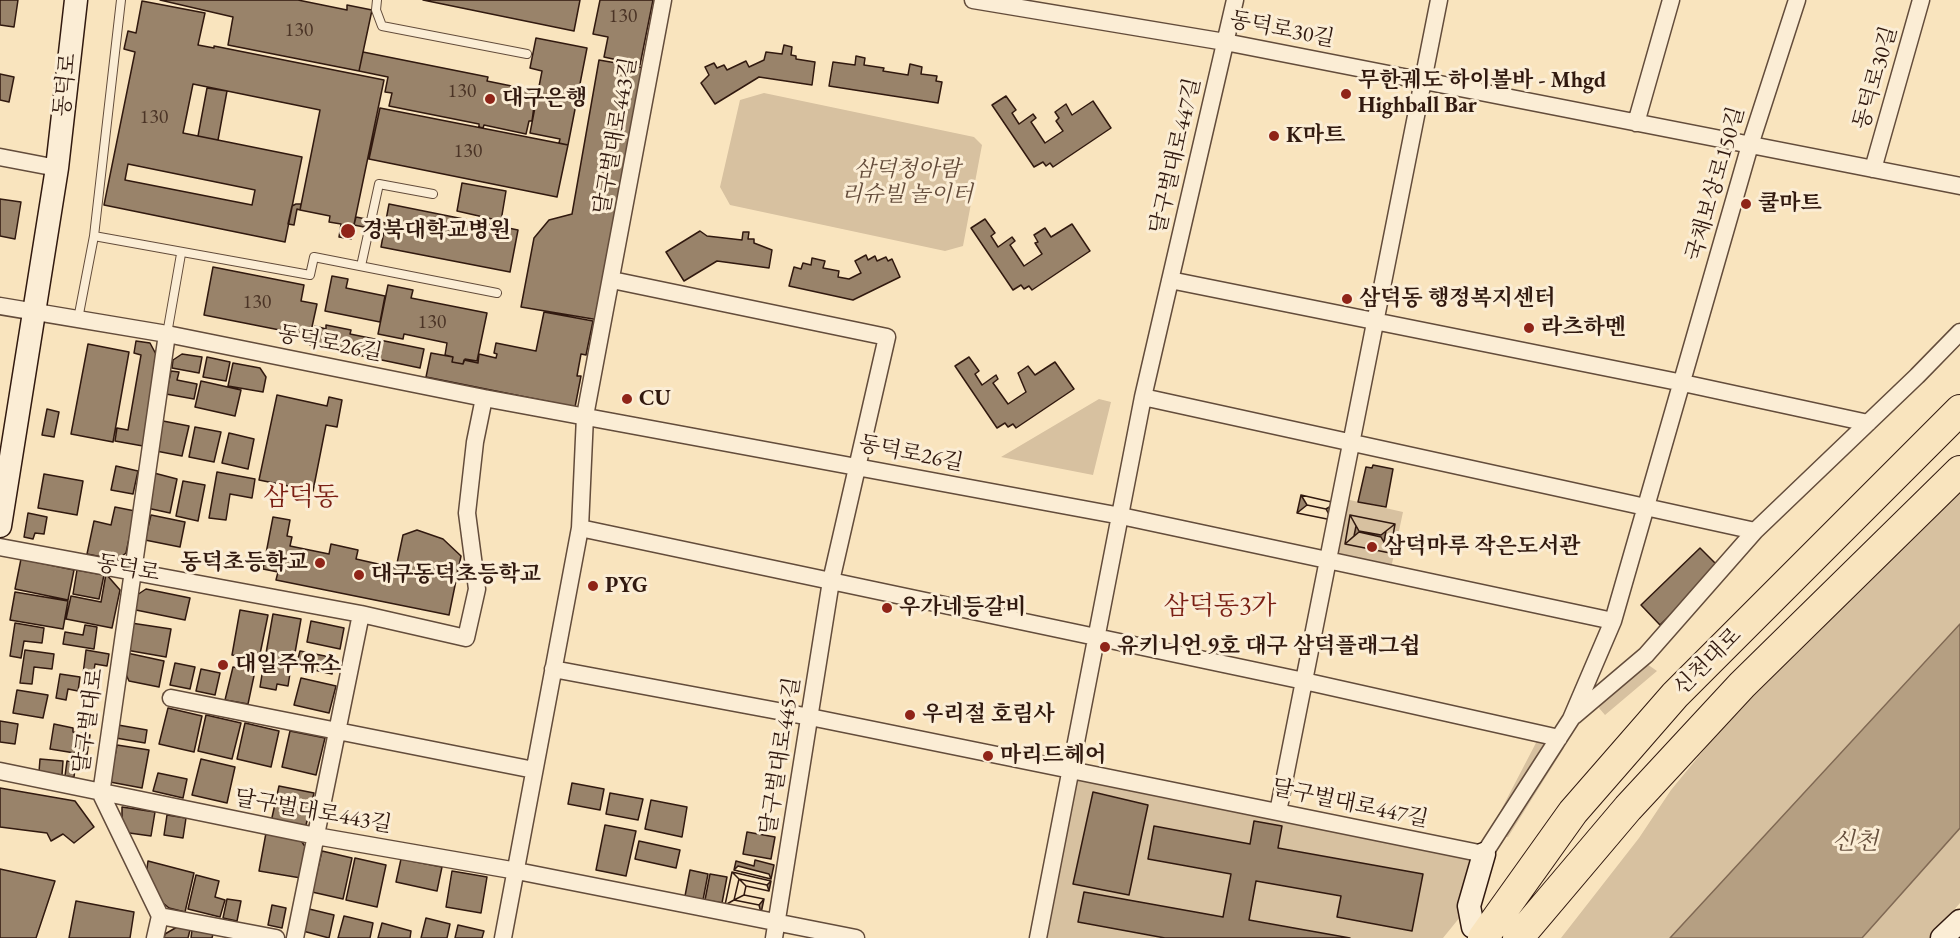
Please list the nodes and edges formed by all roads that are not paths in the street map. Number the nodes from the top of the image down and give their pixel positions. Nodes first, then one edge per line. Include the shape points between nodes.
1 (76, 0) edge
2 (122, 0) edge
3 (377, 0) edge
4 (663, 0) edge
5 (1235, 0) edge
6 (1439, 0) edge
7 (1671, 0) edge
8 (1797, 0) edge
9 (1921, 0) edge
10 (983, 1) edge
11 (1225, 42) junction
12 (526, 54) dead end
13 (1425, 81) junction
14 (1636, 123) junction
15 (1750, 145) junction
16 (0, 157) edge
17 (57, 168) junction
18 (1874, 169) junction
19 (1960, 186) edge
20 (433, 194) dead end
21 (94, 236) junction
22 (181, 254) junction
23 (361, 266) junction
24 (612, 280) junction
25 (1170, 280) junction
26 (497, 293) dead end
27 (0, 306) edge
28 (34, 312) junction
29 (78, 319) junction
30 (1377, 320) junction
31 (1960, 332) edge
32 (167, 334) junction
33 (1683, 382) junction
34 (484, 398) junction
35 (1143, 398) junction
36 (1960, 410) edge
37 (585, 416) junction
38 (1868, 423) junction
39 (1352, 443) junction
40 (855, 467) junction
41 (1960, 471) edge
42 (1647, 508) junction
43 (1121, 516) junction
44 (0, 526) edge
45 (580, 528) junction
46 (1755, 531) junction
47 (0, 547) edge
48 (1329, 560) junction
49 (134, 570) junction
50 (831, 580) junction
51 (361, 614) junction
52 (1613, 621) junction
53 (1098, 637) junction
54 (553, 669) junction
55 (1304, 681) junction
56 (171, 698) dead end
57 (810, 717) junction
58 (1571, 718) junction
59 (338, 729) junction
60 (1559, 738) junction
61 (534, 770) junction
62 (1071, 770) junction
63 (0, 771) edge
64 (101, 794) junction
65 (1628, 808) junction
66 (1278, 812) junction
67 (316, 836) junction
68 (1484, 854) junction
69 (517, 871) junction
70 (160, 916) junction
71 (1960, 921) edge
72 (776, 930) edge
73 (1474, 934) edge
74 (155, 938) edge
75 (276, 938) edge
76 (295, 938) edge
77 (503, 938) edge
78 (856, 938) edge
79 (1038, 938) edge
80 (1518, 938) edge
81 (1544, 938) edge
82 (1942, 938) edge

1 - 17 main road, 동덕로
2 - 21 lane
3 - 12 lane via 382,26
4 - 24 street, 달구벌대로443길
5 - 11 street, 달구벌대로447길
6 - 13 street
7 - 14 street
8 - 15 street, 국채보상로150길
9 - 18 street, 동덕로30길
10 - 11 street, 동덕로30길
11 - 13 street, 동덕로30길
11 - 25 street, 달구벌대로447길
13 - 14 street, 동덕로30길
13 - 30 street
14 - 15 street, 동덕로30길
15 - 18 street, 동덕로30길
15 - 33 street, 국채보상로150길
16 - 17 street
17 - 28 main road, 동덕로
18 - 19 street, 동덕로30길
20 - 23 lane via 379,184
21 - 22 lane
21 - 29 lane
22 - 23 lane via 310,275 314,257
22 - 32 lane
23 - 26 lane
24 - 37 street, 달구벌대로443길
24 - 40 street, 달구벌대로445길 via 887,337
25 - 30 street
25 - 35 street, 달구벌대로447길
27 - 28 street
28 - 29 street, 동덕로26길
28 - 44 main road, 동덕로
29 - 32 street, 동덕로26길
30 - 33 street
30 - 39 street
31 - 38 street
32 - 34 street, 동덕로26길
32 - 49 street
33 - 38 street
33 - 42 street, 국채보상로150길
34 - 37 street, 동덕로26길
34 - 51 street, 동덕로 via 467,513 477,589 466,638
35 - 39 street
35 - 43 street, 달구벌대로447길
36 - 73 highway, 신천대로 via 1675,695
37 - 40 street, 동덕로26길
37 - 45 street, 달구벌대로443길
38 - 46 street
39 - 42 street
39 - 48 street
40 - 43 street, 동덕로26길
40 - 50 street, 달구벌대로445길
41 - 65 highway, 신천대로 via 1742,685
42 - 46 street
42 - 52 street, 국채보상로150길
43 - 48 street, 동덕로26길
43 - 53 street, 달구벌대로447길
45 - 50 street
45 - 54 street, 달구벌대로443길
46 - 58 street via 1646,655
47 - 49 street, 동덕로
48 - 52 street, 동덕로26길
48 - 55 street
49 - 51 street, 동덕로
49 - 64 street, 달구벌대로
50 - 53 street
50 - 57 street, 달구벌대로445길
51 - 59 street
52 - 58 street
53 - 55 street
53 - 62 street, 달구벌대로447길
54 - 57 street
54 - 61 street, 달구벌대로443길
55 - 60 street
55 - 66 street
56 - 59 street
57 - 62 street
57 - 72 street, 달구벌대로445길
58 - 60 street
59 - 61 street
59 - 67 street
60 - 68 street
61 - 69 street, 달구벌대로443길
62 - 66 street, 달구벌대로447길
62 - 79 street, 달구벌대로447길
63 - 64 street
64 - 67 street, 달구벌대로443길
64 - 70 street, 달구벌대로
65 - 80 highway, 신천대로
65 - 81 highway
66 - 68 street, 달구벌대로447길
67 - 69 street, 달구벌대로443길
67 - 76 street
68 - 73 main road via 1469,906
69 - 72 street
69 - 77 street, 달구벌대로443길
70 - 74 street
70 - 75 street
71 - 82 main road
72 - 78 street

